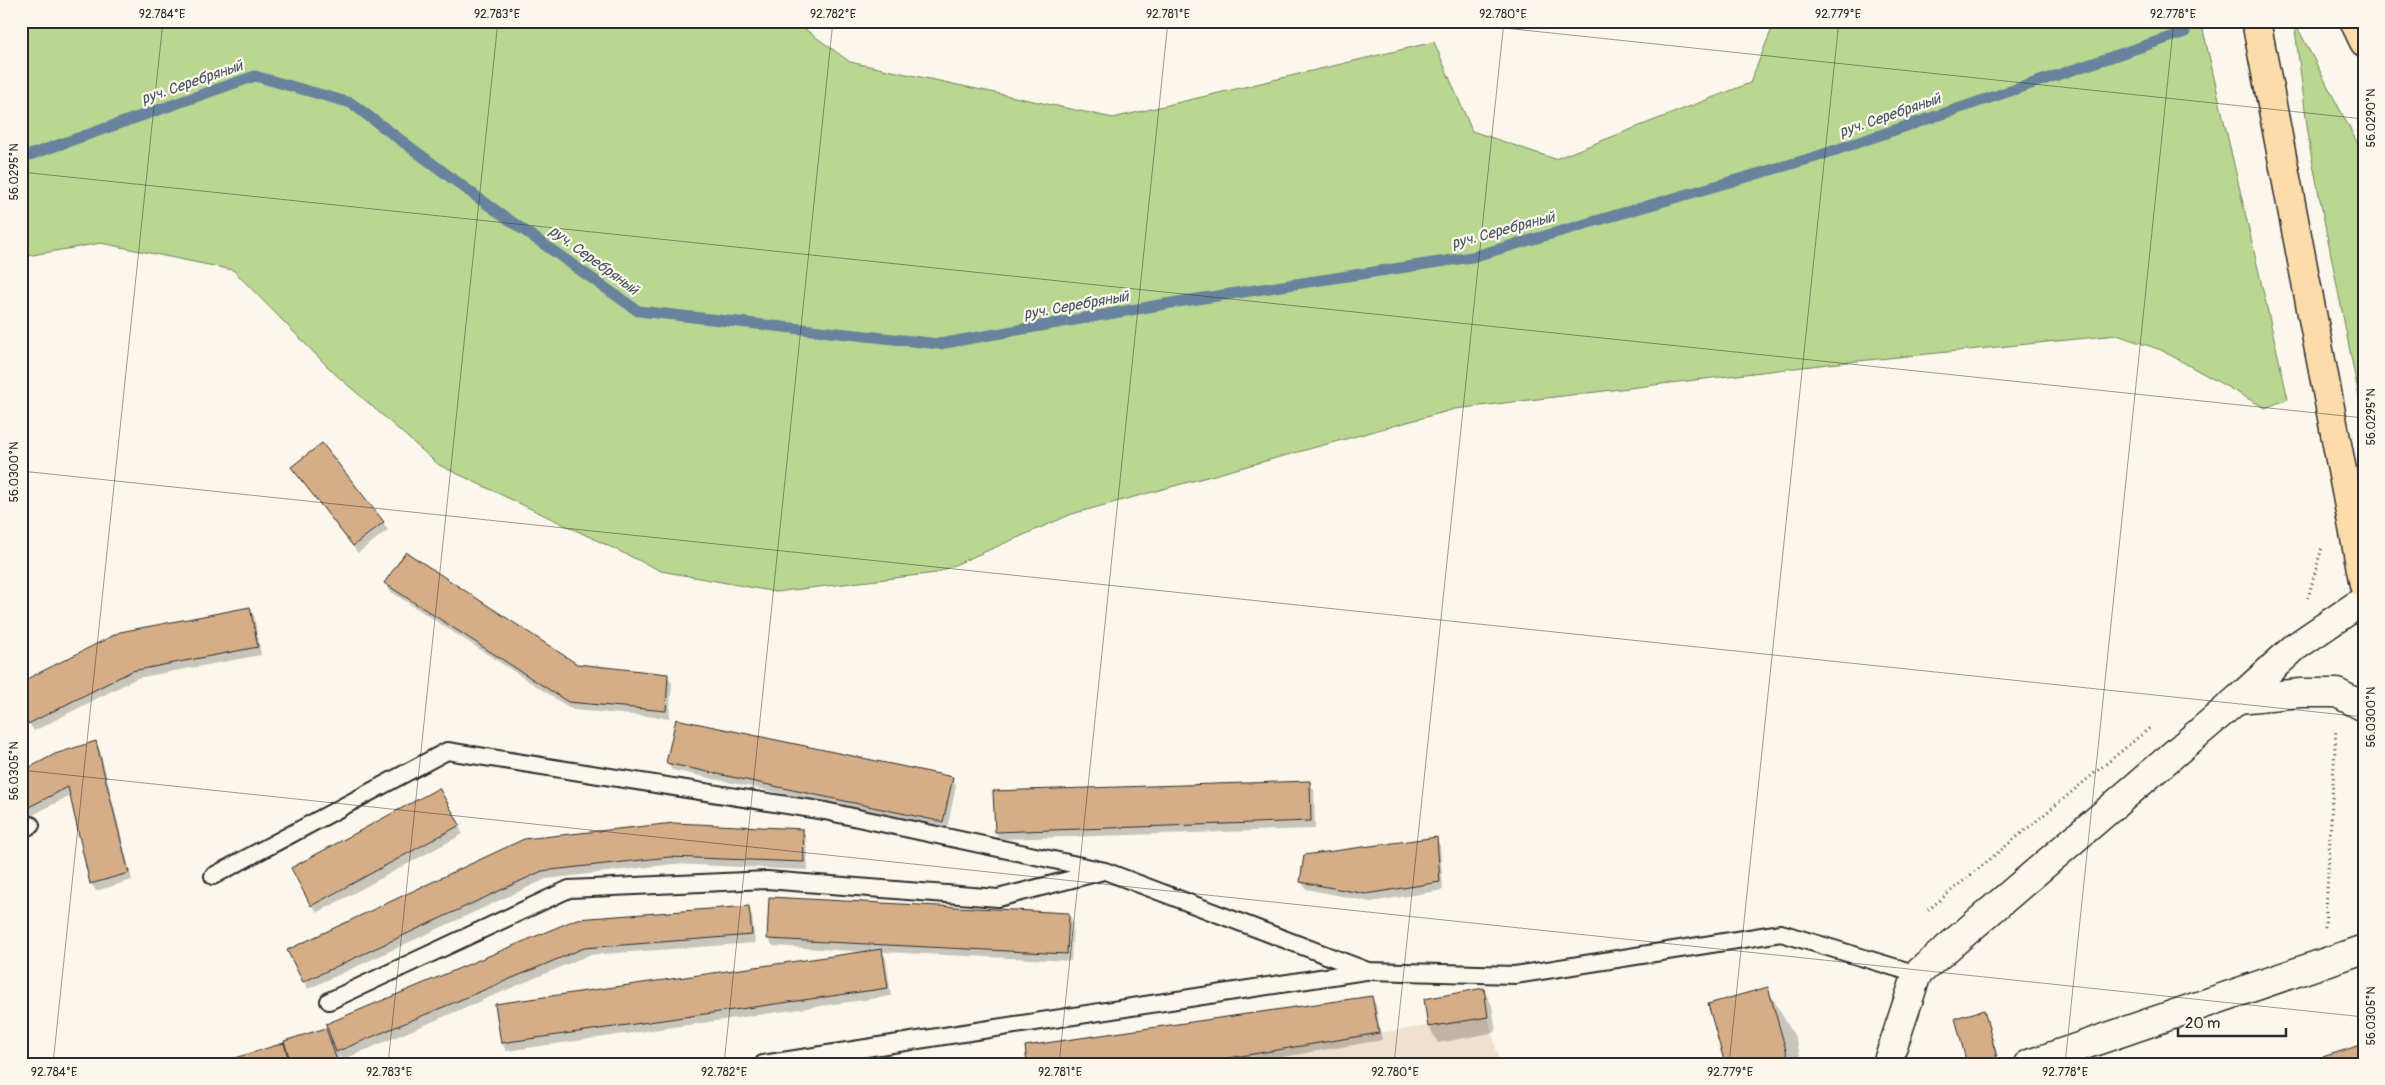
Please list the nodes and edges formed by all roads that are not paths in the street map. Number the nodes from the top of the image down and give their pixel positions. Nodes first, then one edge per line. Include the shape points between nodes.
1 (2256, 21) edge
2 (2354, 21) edge
3 (2364, 42) edge
4 (2364, 585) edge
5 (2364, 600) edge
6 (2238, 699) junction
7 (2364, 707) edge
8 (1105, 871) junction
9 (213, 876) dead end
10 (2364, 949) edge
11 (1368, 971) junction
12 (1917, 974) junction
13 (329, 1001) dead end
14 (763, 1064) edge
15 (1887, 1064) edge
16 (2029, 1064) edge

1 - 4 main road
2 - 3 main road
5 - 6 street via 2295,647
6 - 7 street via 2338,693
6 - 12 street
8 - 9 lane via 825,810 447,751
8 - 11 lane
8 - 13 lane via 998,898 768,880 569,889
10 - 16 street
11 - 12 lane via 1515,975 1781,932
11 - 14 lane
12 - 15 street

